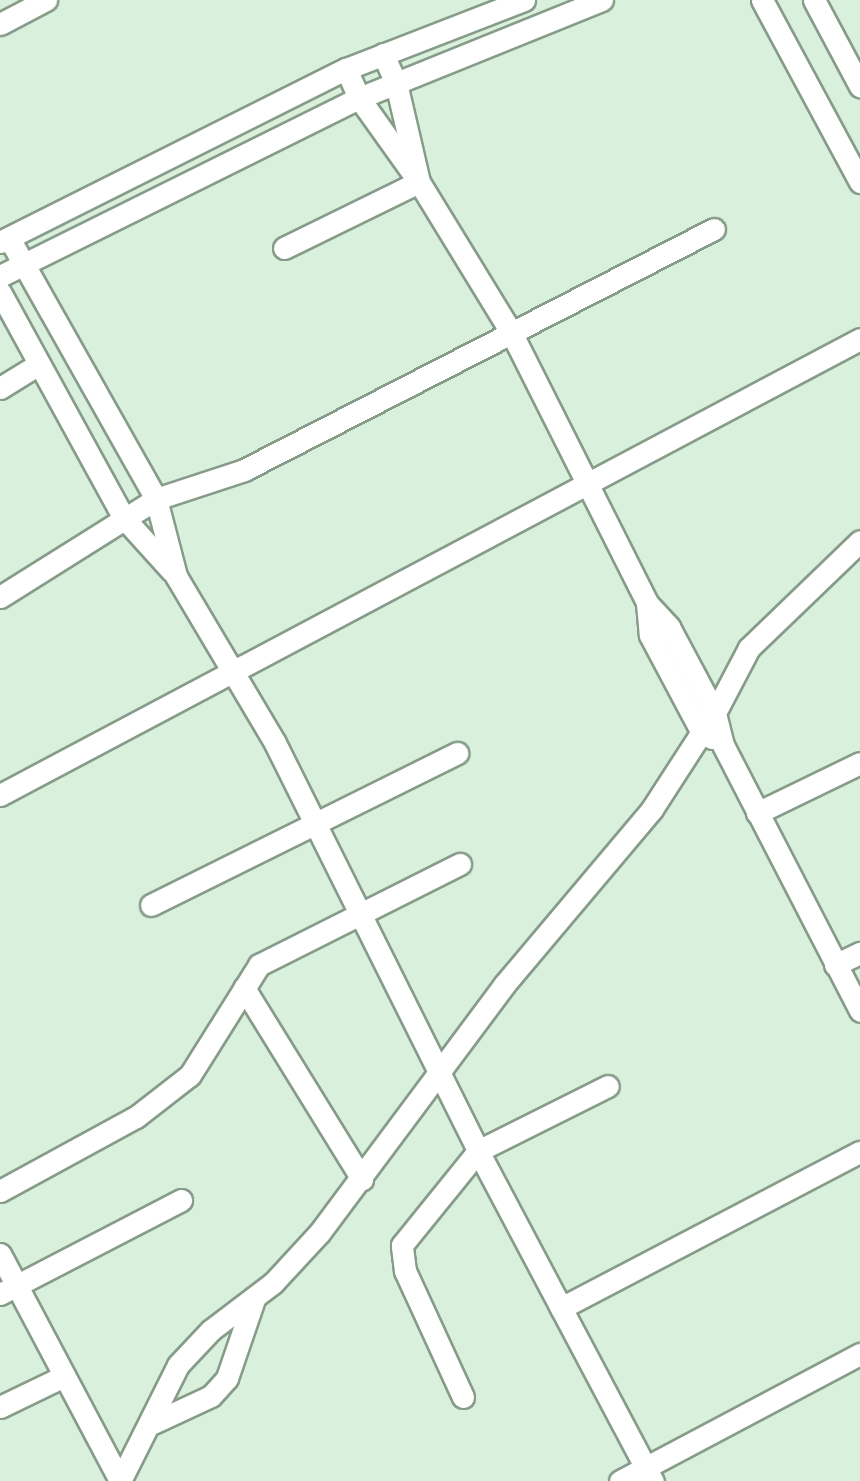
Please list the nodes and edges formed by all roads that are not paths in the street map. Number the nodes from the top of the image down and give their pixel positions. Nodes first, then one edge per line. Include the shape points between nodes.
1 (46, 0) edge
2 (524, 0) edge
3 (602, 0) edge
4 (762, 0) edge
5 (814, 0) edge
6 (0, 24) edge
7 (383, 54) junction
8 (346, 69) junction
9 (396, 83) junction
10 (860, 86) edge
11 (359, 98) junction
12 (213, 131) junction
13 (226, 160) junction
14 (418, 182) junction
15 (860, 182) edge
16 (714, 229) dead end
17 (4, 240) edge
18 (284, 248) dead end
19 (23, 265) junction
20 (0, 276) edge
21 (0, 292) edge
22 (512, 333) junction
23 (860, 339) edge
24 (39, 364) junction
25 (0, 388) edge
26 (587, 483) junction
27 (156, 500) junction
28 (123, 517) junction
29 (860, 541) edge
30 (176, 576) junction
31 (0, 597) edge
32 (647, 603) junction
33 (233, 671) junction
34 (715, 713) junction
35 (702, 733) junction
36 (723, 745) junction
37 (457, 753) dead end
38 (860, 763) edge
39 (0, 795) edge
40 (757, 813) junction
41 (313, 826) junction
42 (460, 864) dead end
43 (152, 905) dead end
44 (357, 913) junction
45 (860, 953) edge
46 (835, 965) junction
47 (244, 988) junction
48 (860, 1014) edge
49 (439, 1076) junction
50 (608, 1086) dead end
51 (478, 1151) junction
52 (860, 1152) edge
53 (362, 1179) junction
54 (0, 1191) edge
55 (181, 1200) dead end
56 (0, 1254) edge
57 (8, 1290) edge
58 (254, 1299) junction
59 (561, 1308) junction
60 (860, 1354) edge
61 (64, 1376) junction
62 (463, 1398) dead end
63 (0, 1407) edge
64 (153, 1423) junction
65 (649, 1474) edge
66 (120, 1481) edge
67 (620, 1481) edge

1 - 6 street
2 - 7 street
3 - 9 street
4 - 15 street
5 - 10 street
7 - 8 street
7 - 9 street
8 - 11 street
8 - 12 street
9 - 11 street
9 - 14 street
11 - 13 street
11 - 14 street
12 - 13 street
12 - 17 street
13 - 19 street
14 - 18 street
14 - 22 street
16 - 22 street
17 - 19 street
19 - 20 street
19 - 27 street
21 - 24 street
22 - 26 street
22 - 27 street via 244,470
23 - 26 street
24 - 25 street
24 - 28 street
26 - 32 street
26 - 33 street
27 - 28 street
27 - 30 street
28 - 30 street
28 - 31 street
29 - 34 street via 766,627
30 - 33 street
32 - 34 street via 669,627
32 - 35 street via 650,635
33 - 39 street
33 - 41 street via 275,743
34 - 35 street
34 - 36 street
35 - 36 street
35 - 49 street via 652,809 504,985
36 - 40 street
37 - 41 street
38 - 40 street
40 - 46 street
41 - 43 street
41 - 44 street
42 - 44 street
44 - 47 street via 259,965
44 - 49 street
45 - 46 street
46 - 48 street
47 - 53 street
47 - 54 street via 190,1075 136,1117
49 - 51 street
49 - 53 street
50 - 51 street
51 - 59 street
51 - 62 street via 402,1245 405,1271
52 - 59 street
53 - 58 street
55 - 57 street
56 - 57 street
57 - 61 street
58 - 64 street via 193,1346 165,1388
58 - 64 street via 227,1378 211,1396
59 - 65 street
60 - 65 street
61 - 63 street
61 - 66 street
64 - 66 street
65 - 67 street

